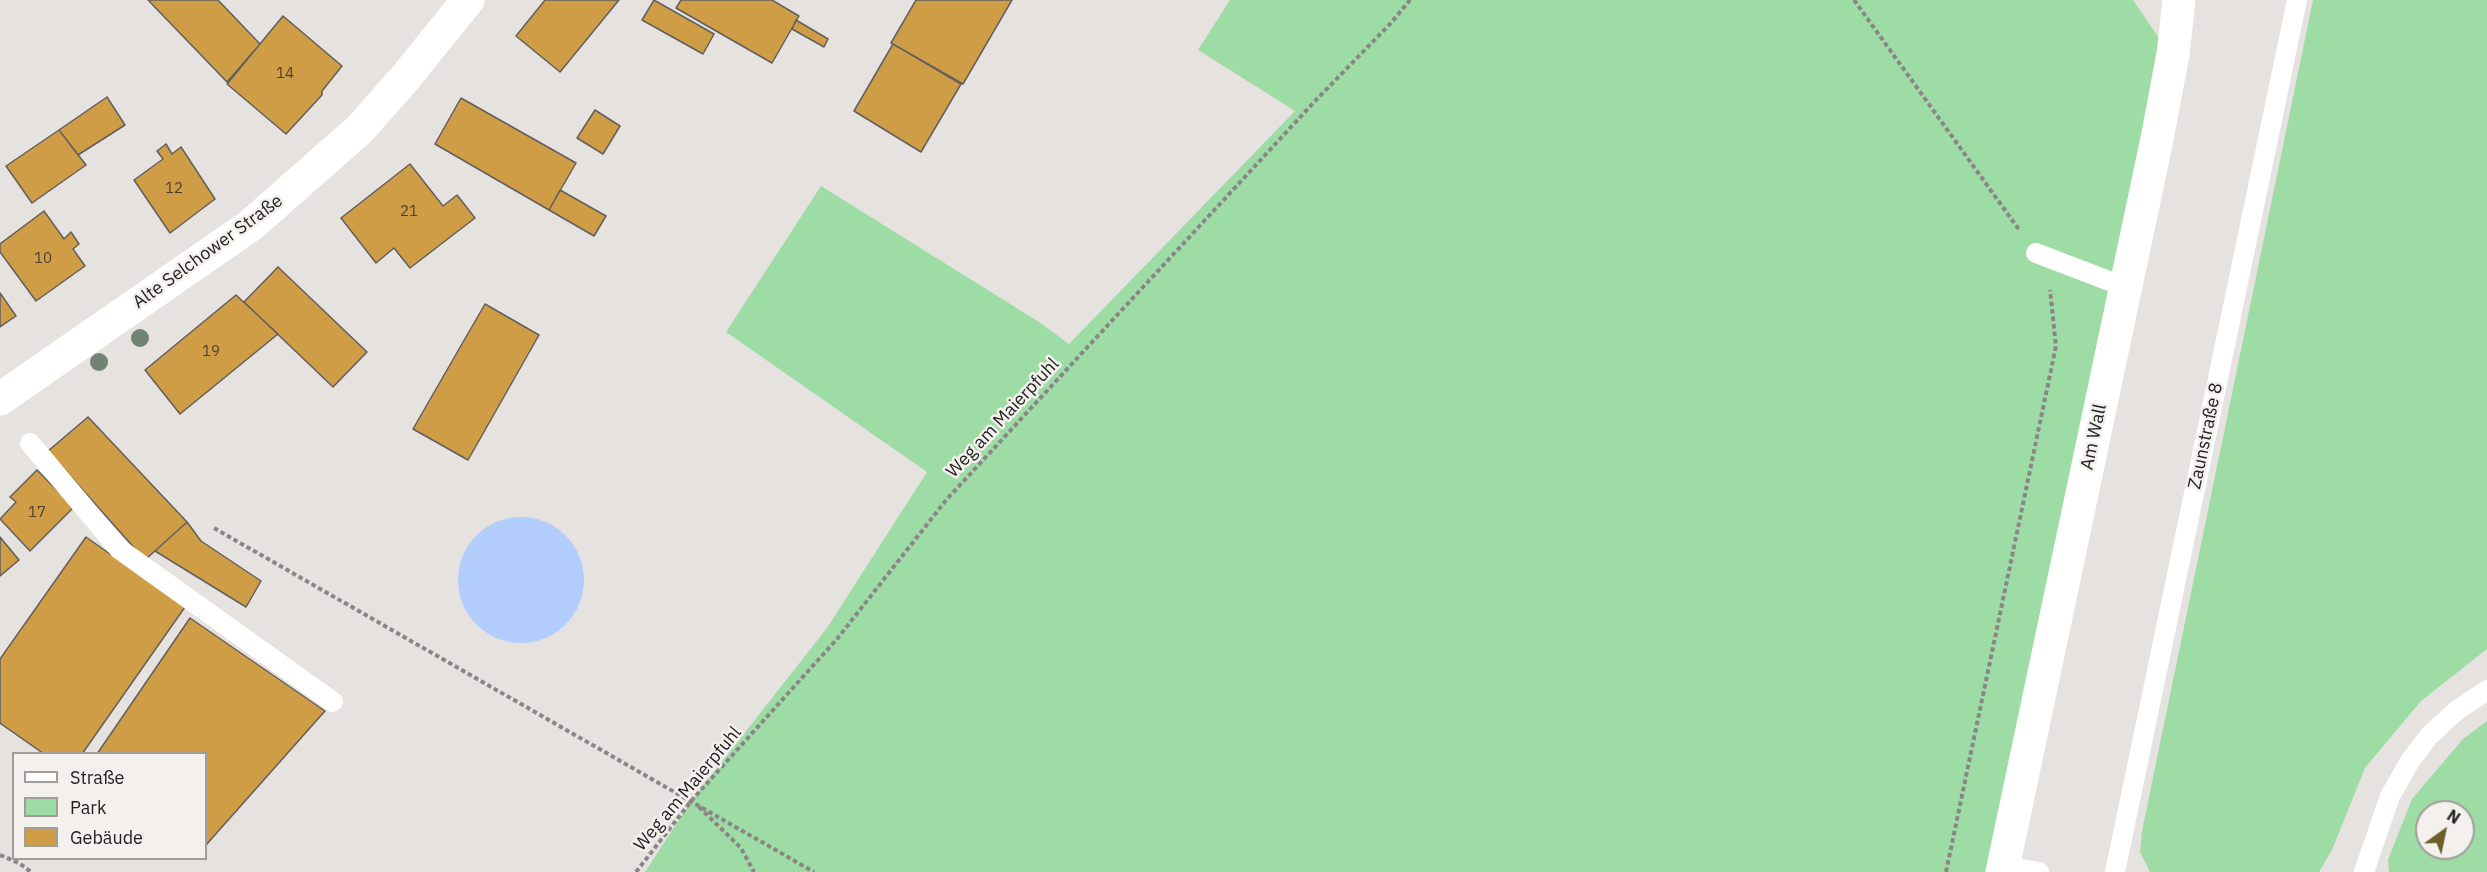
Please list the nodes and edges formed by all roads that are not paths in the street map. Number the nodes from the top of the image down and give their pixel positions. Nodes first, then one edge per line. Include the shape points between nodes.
1 (468, 0) edge
2 (2179, 0) edge
3 (2297, 0) edge
4 (2036, 253) road end
5 (2125, 287) junction
6 (0, 399) edge
7 (30, 443) dead end
8 (2487, 690) edge
9 (333, 702) dead end
10 (2003, 869) edge
11 (2040, 872) edge
12 (2115, 872) edge
13 (2364, 872) edge

1 - 6 street, Alte Selchower Straße via 360,129 303,181 251,225
2 - 5 street, Am Wall via 2173,54
3 - 12 lane, Zaunstraße 8
4 - 5 lane
5 - 10 street, Am Wall
7 - 9 lane via 119,549
8 - 13 lane via 2456,711 2410,761 2390,796
10 - 11 lane

